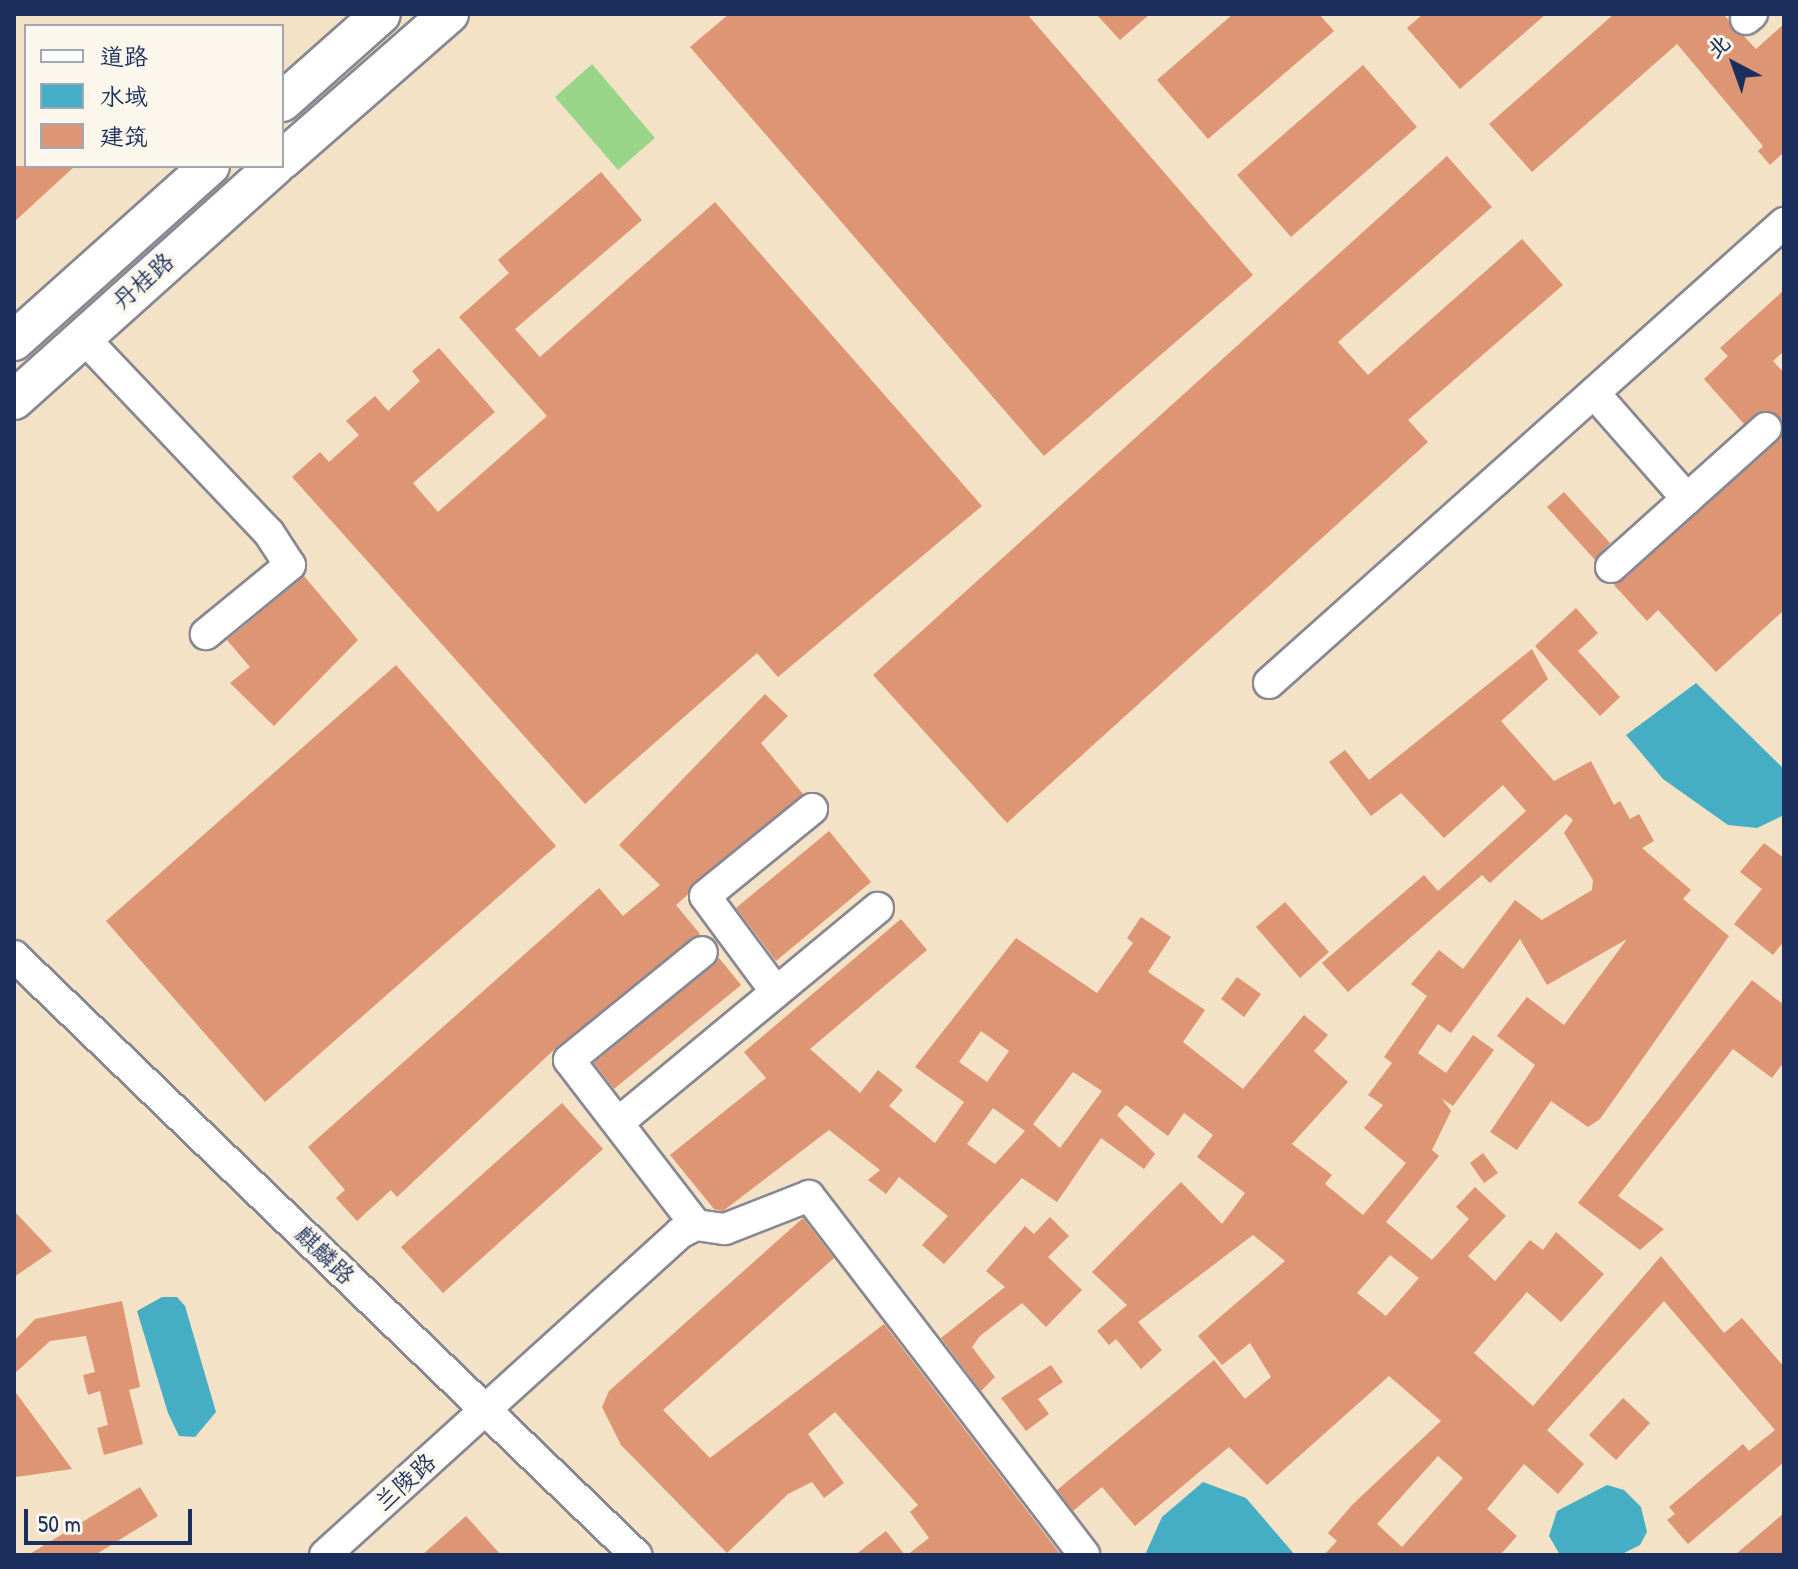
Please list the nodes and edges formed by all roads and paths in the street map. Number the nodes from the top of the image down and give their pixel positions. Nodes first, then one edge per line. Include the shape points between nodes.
1 (381, 14) edge
2 (449, 14) edge
3 (284, 100) edge
4 (284, 158) edge
5 (208, 168) edge
6 (273, 168) edge
7 (1784, 223) edge
8 (81, 335) junction
9 (14, 341) edge
10 (1594, 393) junction
11 (14, 400) edge
12 (1766, 428) dead end
13 (1687, 499) junction
14 (1611, 567) dead end
15 (206, 634) dead end
16 (1269, 683) dead end
17 (812, 809) dead end
18 (878, 908) dead end
19 (702, 952) dead end
20 (14, 956) edge
21 (776, 992) junction
22 (619, 1122) junction
23 (696, 1225) junction
24 (485, 1409) junction
25 (325, 1555) edge
26 (636, 1555) edge
27 (1084, 1555) edge

1 - 3 main road
2 - 4 main road
5 - 9 main road, 丹桂路
6 - 8 main road, 丹桂路
7 - 10 street
8 - 11 main road, 丹桂路
8 - 15 street via 269,533 290,565
10 - 13 street
10 - 16 street
12 - 13 street
13 - 14 street
17 - 21 street via 705,896
18 - 21 street
19 - 22 street via 569,1060
20 - 24 street, 麒麟路
21 - 22 street
22 - 23 street
23 - 24 street, 兰陵路
23 - 27 street via 725,1229 809,1196
24 - 25 street, 兰陵路
24 - 26 street, 麒麟路

